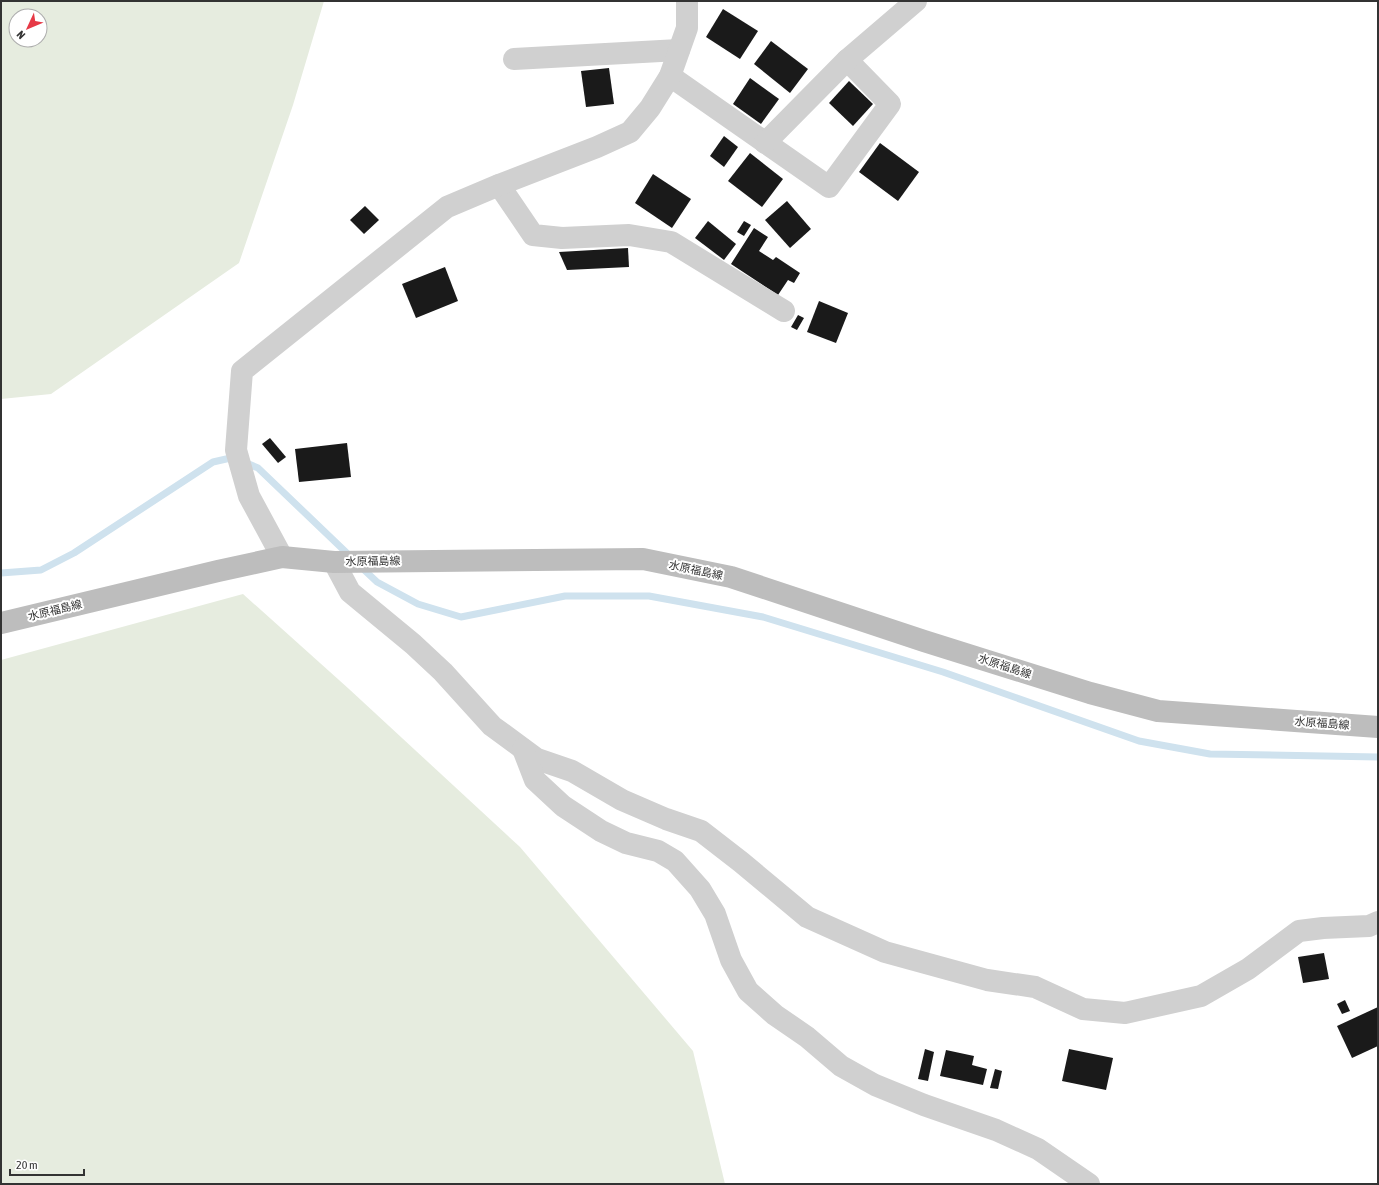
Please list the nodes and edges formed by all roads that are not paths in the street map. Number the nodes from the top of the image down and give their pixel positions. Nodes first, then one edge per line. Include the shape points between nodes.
1 (687, 1) edge
2 (916, 1) edge
3 (679, 50) junction
4 (514, 59) dead end
5 (847, 60) junction
6 (670, 76) junction
7 (766, 142) junction
8 (499, 184) junction
9 (784, 311) dead end
10 (282, 557) junction
11 (334, 562) junction
12 (1, 623) edge
13 (1378, 727) edge
14 (522, 749) junction
15 (1378, 922) edge
16 (1089, 1184) edge

1 - 3 street via 687,28
2 - 5 street
3 - 4 street
3 - 6 street
5 - 7 street
5 - 7 street via 890,104 829,186
6 - 7 street
6 - 8 street via 650,108 630,132
8 - 9 street via 533,235 562,238 629,235 671,242
8 - 10 street via 446,207 242,371 236,450 249,496
10 - 11 main road, 水原福島線
10 - 12 main road, 水原福島線
11 - 13 main road, 水原福島線 via 643,559 731,577 1083,691 1158,711
11 - 14 street via 350,592 413,644 443,672 492,726
14 - 15 street via 537,759 572,771 622,800 701,831 806,917 885,952 987,980 1035,987 1083,1009 1125,1013 1201,996 1248,970 1299,931 1370,926
14 - 16 street via 535,780 563,806 601,831 626,843 658,851 675,861 700,889 715,914 731,960 748,991 841,1066 875,1085 996,1130 1038,1149

